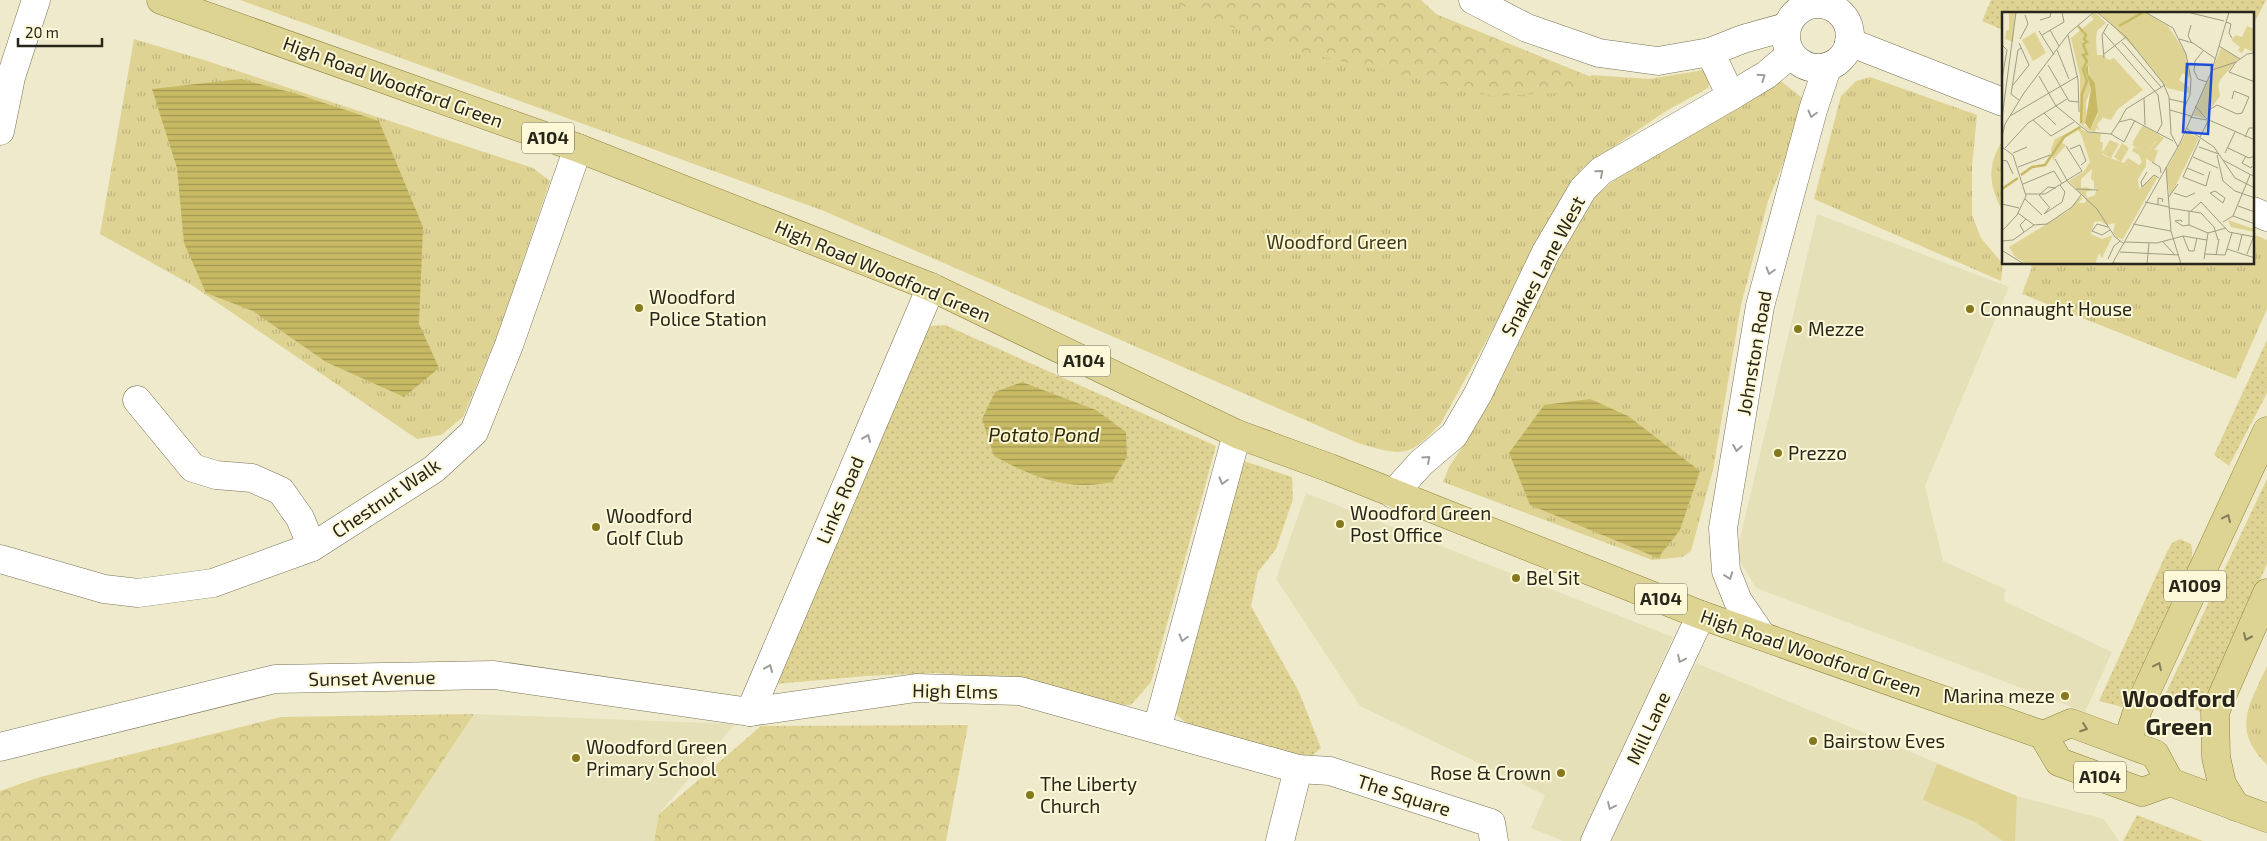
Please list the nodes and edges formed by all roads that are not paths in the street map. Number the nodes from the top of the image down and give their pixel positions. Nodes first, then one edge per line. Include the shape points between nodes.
1 (36, 0) edge
2 (1473, 0) edge
3 (168, 1) edge
4 (1834, 3) edge
5 (1786, 27) junction
6 (1849, 42) junction
7 (1710, 52) junction
8 (1791, 54) junction
9 (1827, 68) junction
10 (1731, 96) junction
11 (2002, 102) edge
12 (0, 131) edge
13 (578, 148) junction
14 (2254, 211) edge
15 (2267, 217) edge
16 (931, 287) junction
17 (137, 400) dead end
18 (2267, 431) edge
19 (1237, 434) junction
20 (1393, 494) junction
21 (312, 547) junction
22 (0, 559) edge
23 (2267, 593) edge
24 (1701, 615) junction
25 (1762, 636) junction
26 (750, 712) junction
27 (1157, 729) junction
28 (2043, 735) junction
29 (2127, 743) junction
30 (0, 747) edge
31 (1298, 769) junction
32 (2170, 782) junction
33 (2236, 807) junction
34 (2267, 818) edge
35 (1280, 841) edge
36 (1494, 841) edge
37 (1595, 841) edge

1 - 12 street via 11,77
2 - 7 street via 1527,28 1599,53 1658,61
3 - 13 main road, High Road Woodford Green / A104
4 - 5 street via 1805,6 1795,12
4 - 6 street via 1848,26
5 - 7 street via 1743,38
5 - 8 street via 1787,47
6 - 9 street via 1846,52
6 - 11 street
7 - 10 street
8 - 9 street via 1809,67
10 -> 8 street, Snakes Lane West
9 -> 25 street, Johnston Road via 1760,306 1723,528 1726,571 1738,600
20 -> 10 street, Snakes Lane West via 1454,435 1478,394 1546,252 1583,189 1601,171
13 - 16 main road, High Road Woodford Green / A104
13 - 21 street, Chestnut Walk via 509,345 474,432 434,469
14 - 15 street
16 - 19 main road, High Road Woodford Green / A104
26 -> 16 street, Links Road
17 - 21 street via 192,468 252,478 281,491 300,518
29 -> 18 main road, A1009 via 2138,710
19 - 20 main road, High Road Woodford Green / A104
19 -> 27 street
20 - 24 main road, High Road Woodford Green / A104
21 - 22 street, Chestnut Walk via 213,583 138,593 104,588
23 -> 33 main road via 2215,712 2216,757 2222,784
24 - 25 main road, High Road Woodford Green / A104
24 -> 37 street, Mill Lane
25 - 28 main road, High Road Woodford Green / A104
26 - 27 street, High Elms via 916,688 1020,691
26 - 30 street, Sunset Avenue via 494,675 275,679
27 - 31 street, High Elms
28 -> 29 main road, A104 via 2071,723
28 - 32 main road, A104 via 2059,762 2142,792
29 - 32 main road, A104 via 2155,754
31 - 35 street
31 - 36 street, The Square via 1330,771 1491,823
32 - 33 main road
33 - 34 main road

